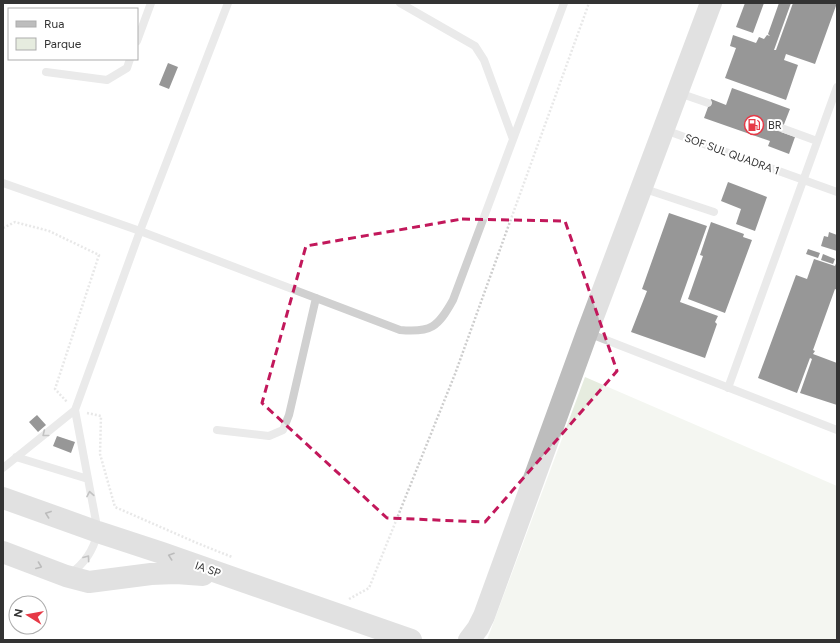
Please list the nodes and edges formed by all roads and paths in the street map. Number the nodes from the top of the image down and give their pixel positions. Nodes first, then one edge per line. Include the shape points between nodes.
1 (151, 3) edge
2 (228, 3) edge
3 (400, 3) edge
4 (564, 3) edge
5 (711, 3) edge
6 (138, 38) edge
7 (130, 60) edge
8 (46, 72) dead end
9 (837, 86) edge
10 (676, 92) junction
11 (708, 103) dead end
12 (776, 126) dead end
13 (662, 129) junction
14 (513, 139) junction
15 (817, 140) junction
16 (803, 179) junction
17 (3, 184) edge
18 (641, 187) junction
19 (837, 192) edge
20 (714, 212) dead end
21 (140, 231) junction
22 (316, 298) junction
23 (586, 332) junction
24 (728, 388) junction
25 (75, 410) junction
26 (217, 430) dead end
27 (837, 430) edge
28 (16, 458) junction
29 (3, 468) edge
30 (88, 479) junction
31 (3, 498) edge
32 (98, 532) junction
33 (3, 552) edge
34 (66, 576) junction
35 (234, 578) junction
36 (411, 640) edge
37 (469, 640) edge

1 - 6 lane
2 - 21 lane
3 - 14 lane via 476,46 484,60
4 - 14 lane
5 - 10 street
7 - 8 lane via 127,68 107,80
9 - 15 lane
10 - 11 lane
10 - 13 street
12 - 15 lane
13 - 16 lane, SOF SUL QUADRA 1
13 - 18 street
14 - 22 lane via 453,300 442,319 430,329 418,332 400,330
15 - 16 lane
16 - 19 lane, SOF SUL QUADRA 1
16 - 24 lane
17 - 21 lane
18 - 20 lane
18 - 23 street
21 - 22 lane
21 - 25 lane
22 - 26 lane via 289,415 283,430 269,436
23 - 24 lane
23 - 37 street via 484,616
24 - 27 lane
25 -> 28 lane
25 - 30 lane
28 - 29 lane
28 - 30 lane
32 -> 30 lane
32 -> 31 street, IA SP
34 -> 32 lane via 88,557 95,545
35 -> 32 street, IA SP
33 -> 34 street, IA SP
34 - 35 street, IA SP via 90,582 176,573
35 - 36 street via 379,633

